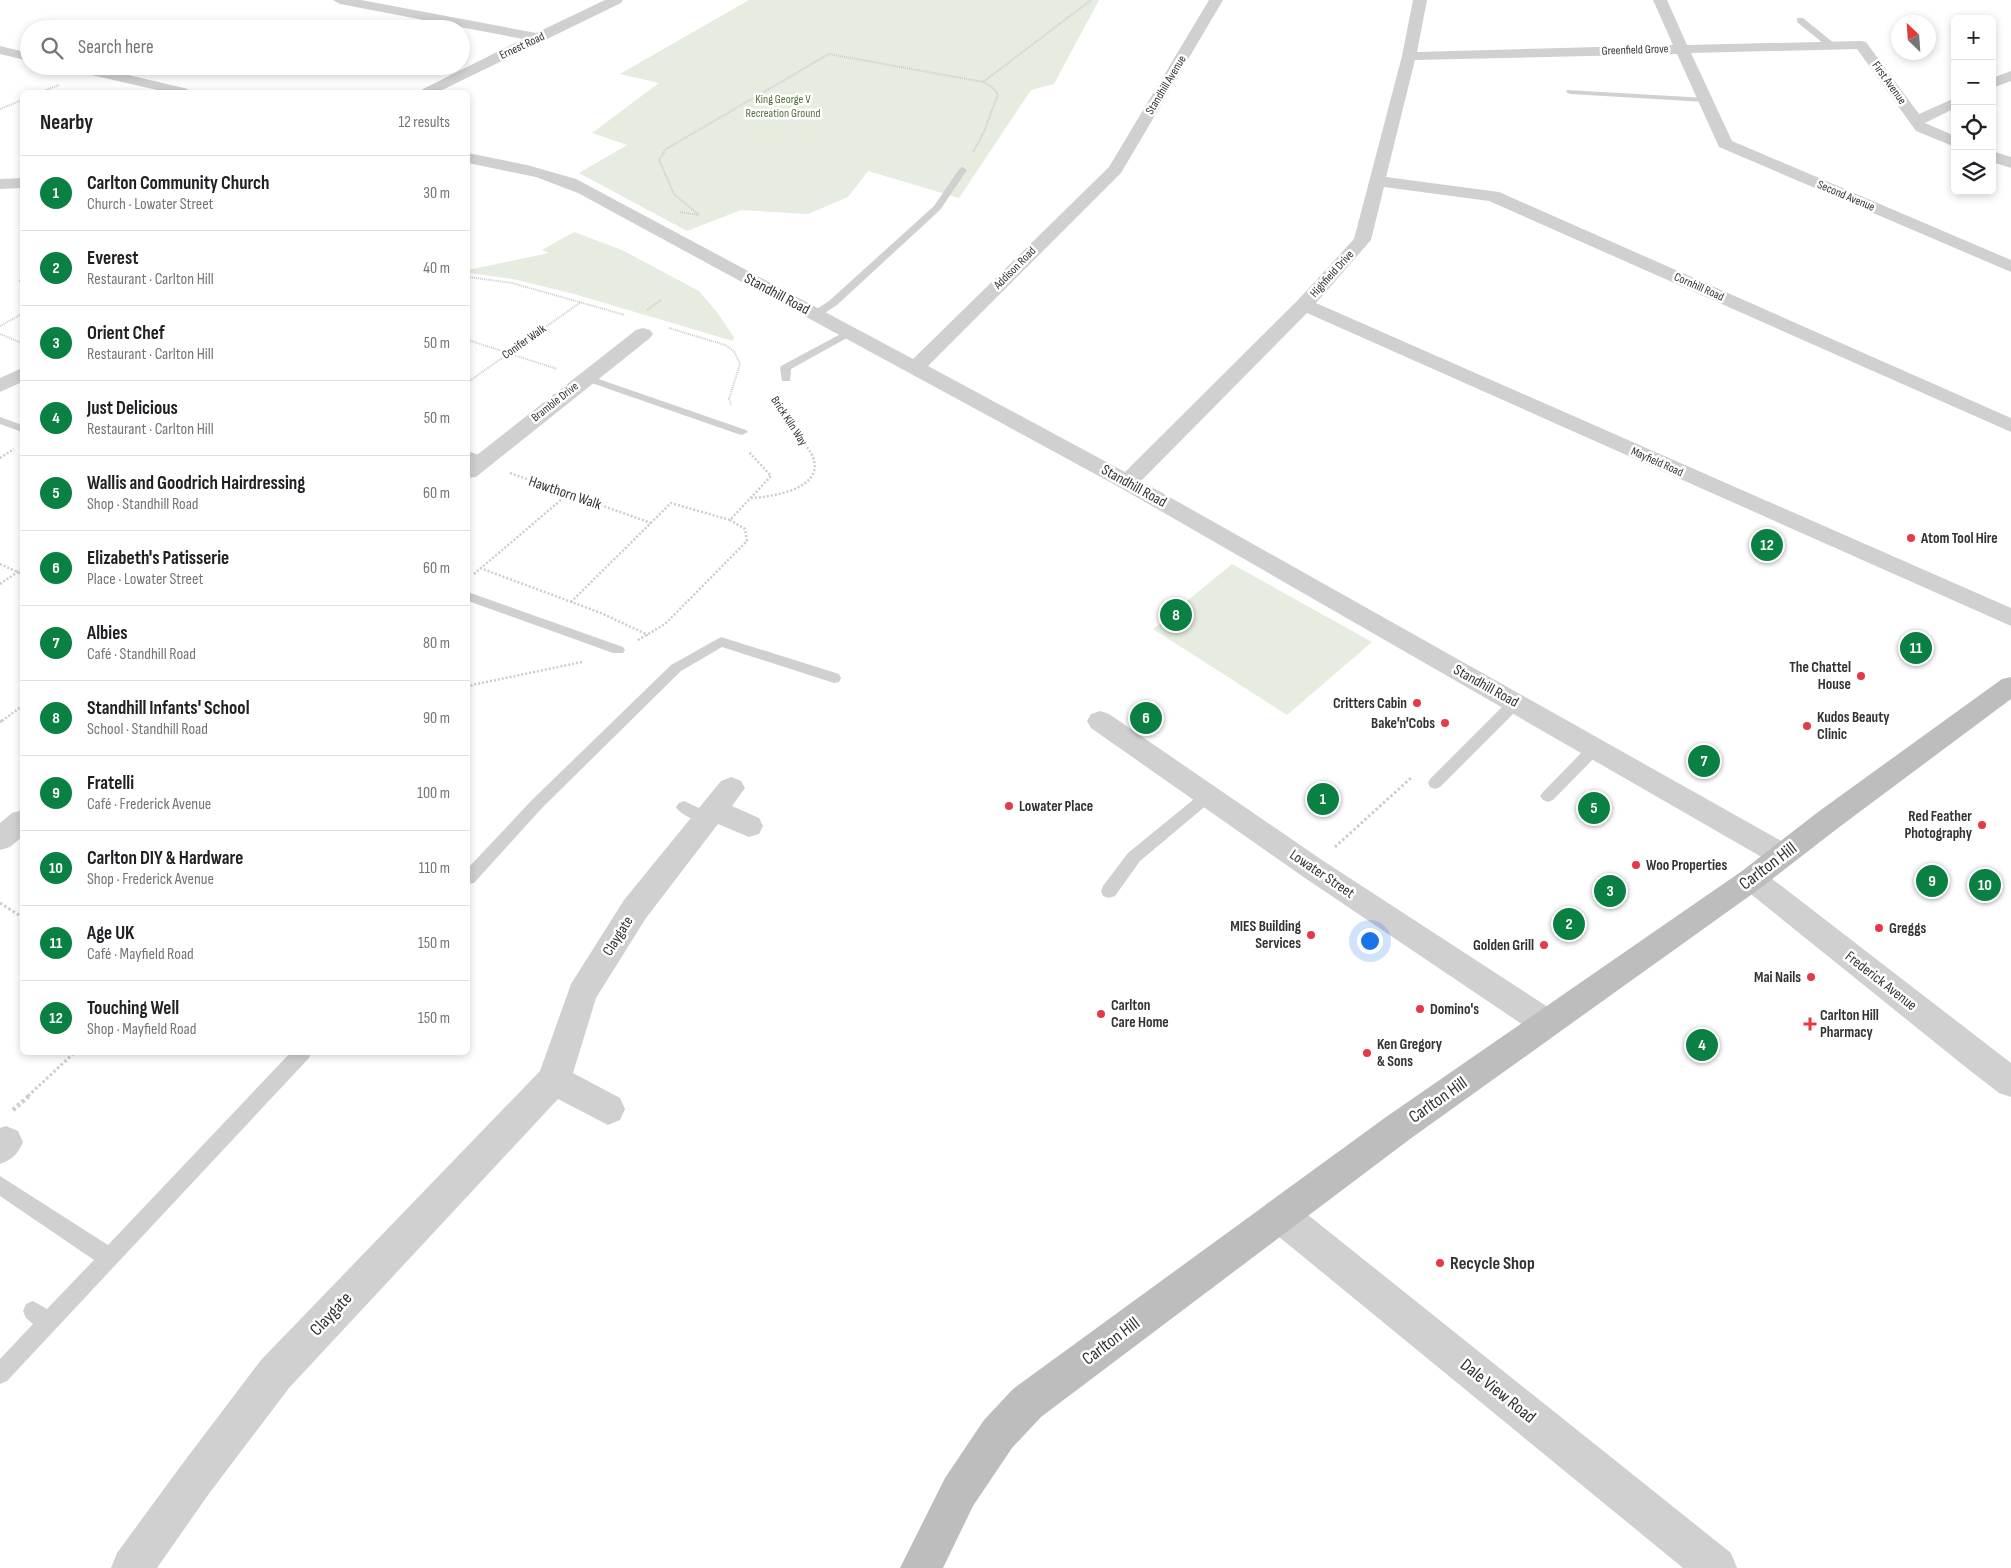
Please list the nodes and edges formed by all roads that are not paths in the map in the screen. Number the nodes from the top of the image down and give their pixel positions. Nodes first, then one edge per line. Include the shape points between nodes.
1 (340, 0) edge
2 (616, 0) edge
3 (1216, 0) edge
4 (1420, 0) edge
5 (1660, 0) edge
6 (445, 20) edge
7 (1800, 20) dead end
8 (470, 25) edge
9 (540, 38) junction
10 (1861, 45) joint
11 (1832, 46) junction
12 (1682, 49) junction
13 (0, 50) edge
14 (20, 55) edge
15 (1409, 56) junction
16 (470, 70) edge
17 (109, 75) edge
18 (459, 75) edge
19 (2011, 75) edge
20 (1996, 82) edge
21 (174, 90) edge
22 (432, 90) edge
23 (1570, 92) dead end
24 (1612, 94) junction
25 (1706, 100) junction
26 (1951, 104) edge
27 (1618, 106) dead end
28 (1917, 121) junction
29 (1951, 140) edge
30 (470, 158) edge
31 (1996, 158) edge
32 (2011, 164) edge
33 (963, 170) road end
34 (1115, 170) joint
35 (1378, 180) junction
36 (20, 183) edge
37 (0, 184) edge
38 (2011, 267) edge
39 (1304, 305) junction
40 (816, 314) junction
41 (850, 332) junction
42 (643, 334) dead end
43 (916, 367) junction
44 (20, 375) edge
45 (587, 378) junction
46 (786, 379) dead end
47 (0, 386) edge
48 (0, 420) edge
49 (2011, 426) edge
50 (20, 427) edge
51 (742, 432) dead end
52 (474, 462) edge
53 (1127, 482) junction
54 (470, 597) edge
55 (2011, 618) edge
56 (618, 650) road end
57 (834, 678) dead end
58 (2011, 686) edge
59 (1515, 703) junction
60 (1100, 721) dead end
61 (1595, 748) junction
62 (1435, 783) dead end
63 (1209, 795) junction
64 (1548, 796) dead end
65 (20, 823) edge
66 (749, 826) dead end
67 (0, 839) edge
68 (1782, 855) junction
69 (470, 876) edge
70 (1752, 879) junction
71 (1109, 892) dead end
72 (1546, 1023) junction
73 (300, 1055) edge
74 (554, 1080) junction
75 (2011, 1082) edge
76 (608, 1109) dead end
77 (0, 1185) edge
78 (1280, 1215) junction
79 (109, 1258) junction
80 (0, 1374) edge
81 (132, 1568) edge
82 (921, 1568) edge
83 (1716, 1568) edge

1 - 6 street
2 - 9 street, Ernest Road
3 - 34 street, Standhill Avenue
4 - 15 street, Highfield Drive
5 - 12 street, Second Avenue
7 - 11 lane
8 - 9 street
9 - 16 street, Ernest Road
10 - 11 street, Greenfield Grove
10 - 28 street, First Avenue
11 - 12 street, Greenfield Grove
12 - 15 street, Greenfield Grove
12 - 25 street, Second Avenue
13 - 14 street
15 - 35 street, Highfield Drive
17 - 21 street
18 - 22 street, Ernest Road
19 - 20 street
23 - 24 lane
24 - 25 lane
24 - 27 lane
25 - 38 street, Second Avenue via 1725,144
26 - 28 street, First Avenue
28 - 29 street, First Avenue via 1921,128
30 - 40 street, Standhill Road via 566,180
31 - 32 street
33 - 40 lane via 937,208 833,303
34 - 43 street, Addison Road
35 - 39 street, Highfield Drive via 1362,240
35 - 49 street, Cornhill Road via 1493,196
36 - 37 street
39 - 53 street, Highfield Drive
39 - 55 street, Mayfield Road
40 - 41 street, Standhill Road
41 - 43 street, Standhill Road
41 - 46 lane via 785,368
42 - 45 street, Bramble Drive
43 - 53 street, Standhill Road
44 - 47 street
45 - 51 lane
45 - 52 street, Bramble Drive
48 - 50 lane
53 - 59 street, Standhill Road
54 - 56 lane
57 - 69 lane via 720,642 676,668 537,804
58 - 68 main road, Carlton Hill
59 - 61 street, Standhill Road
59 - 62 lane
60 - 63 street, Lowater Street
61 - 64 lane
61 - 68 street, Standhill Road
63 - 71 lane via 1134,857
63 - 72 street, Lowater Street via 1312,868
65 - 67 street
66 - 74 street, Claygate via 709,806 635,909 582,994
68 - 70 main road, Carlton Hill
70 - 72 main road, Carlton Hill
70 - 75 street, Frederick Avenue
72 - 78 main road, Carlton Hill
73 - 79 lane
74 - 76 street
74 - 81 street, Claygate via 275,1374
77 - 79 lane
78 - 82 main road, Carlton Hill via 1028,1403 998,1434 959,1492
78 - 83 street, Dale View Road
79 - 80 lane via 41,1317

